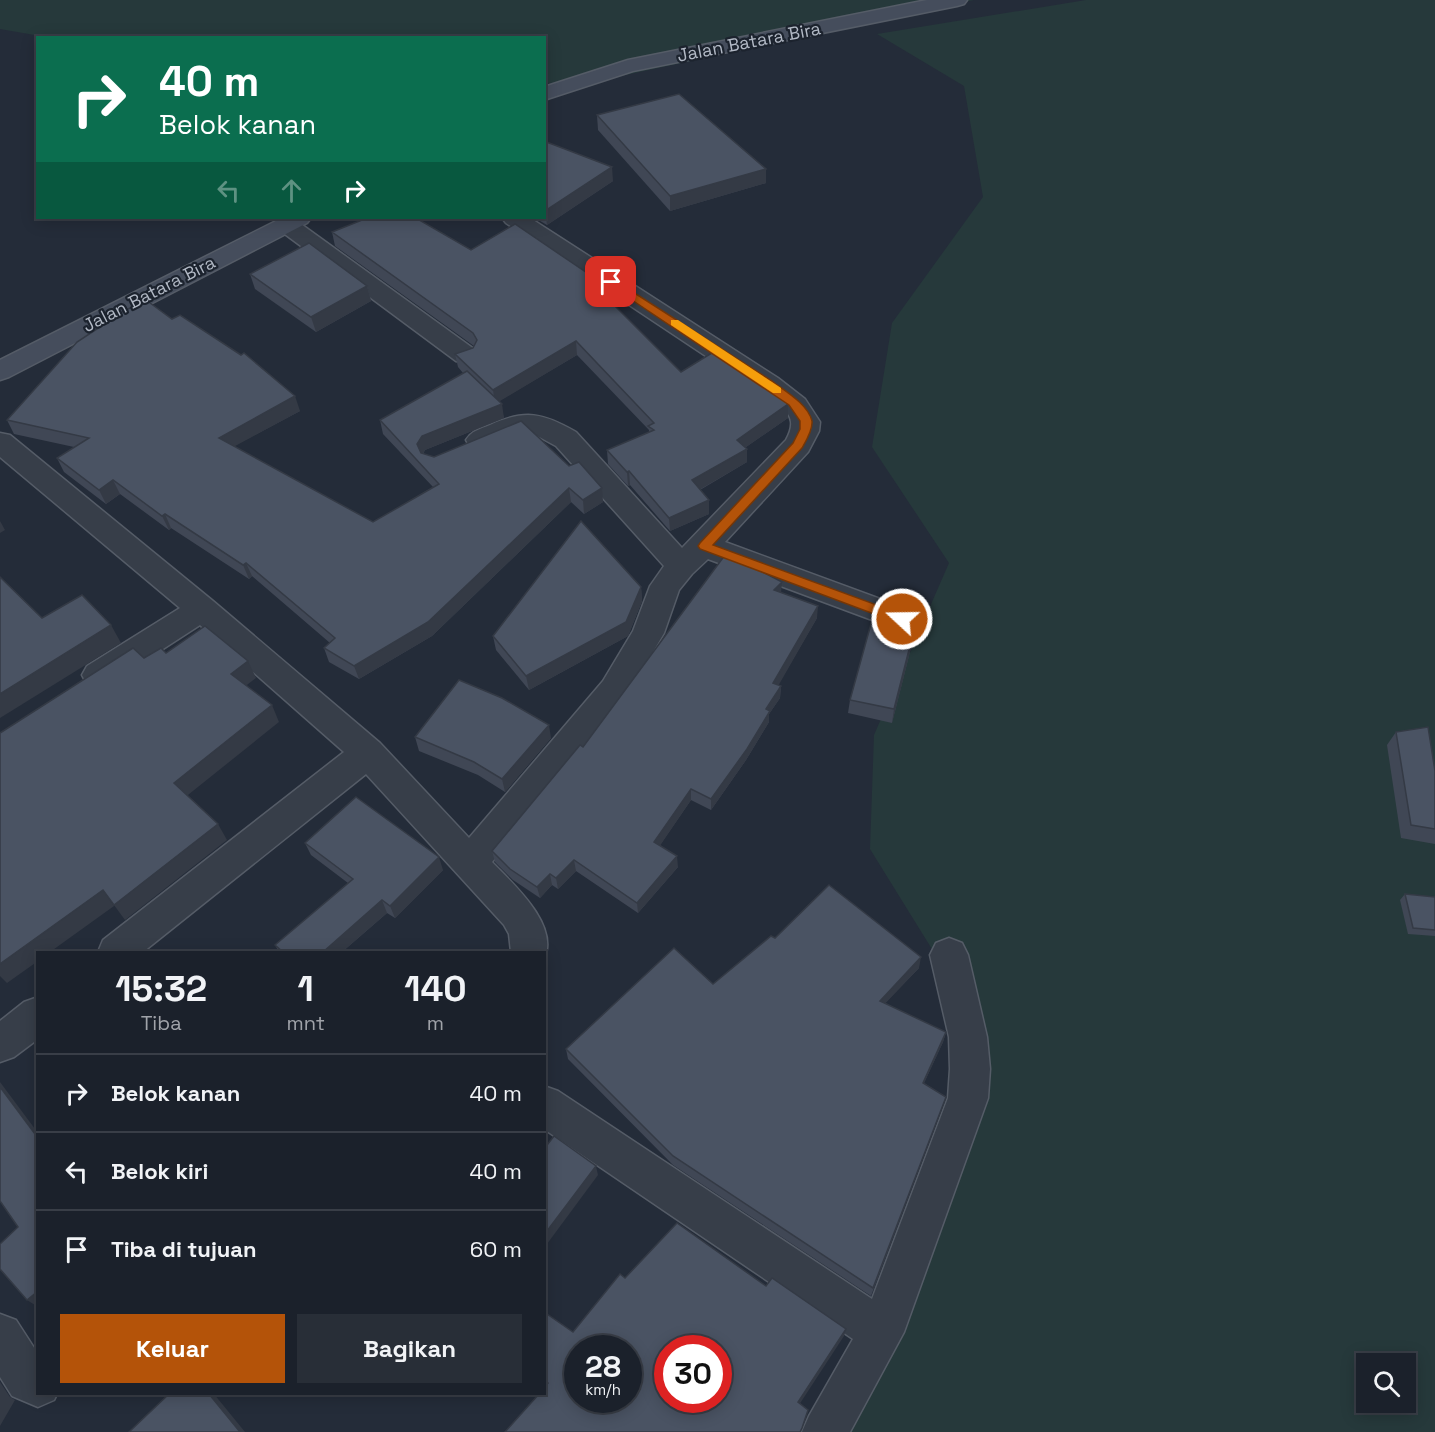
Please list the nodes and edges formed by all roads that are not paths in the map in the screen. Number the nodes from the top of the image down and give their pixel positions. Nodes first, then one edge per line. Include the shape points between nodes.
1 (957, 0) edge
2 (546, 93) edge
3 (516, 219) edge
4 (292, 221) edge
5 (465, 356) edge
6 (0, 371) edge
7 (0, 442) edge
8 (455, 450) edge
9 (693, 556) junction
10 (202, 609) junction
11 (902, 619) edge
12 (71, 692) edge
13 (369, 753) junction
14 (469, 864) junction
15 (117, 951) edge
16 (528, 951) edge
17 (949, 955) dead end
18 (36, 1017) edge
19 (0, 1044) edge
20 (546, 1106) edge
21 (882, 1332) junction
22 (0, 1336) edge
23 (36, 1383) edge
24 (825, 1432) edge

1 - 2 street, Jalan Batara Bira via 628,66
3 - 9 street via 768,384 793,402 806,420 798,445
4 - 5 street
4 - 6 street, Jalan Batara Bira
7 - 10 street
8 - 9 street via 525,421 547,427 566,439
9 - 11 street
9 - 14 street via 664,586 648,633 614,690
10 - 12 street
10 - 13 street
13 - 14 street
13 - 15 street
14 - 16 street via 517,914 527,931
17 - 21 street via 968,1037 968,1098
18 - 19 street
20 - 21 street
21 - 24 street
22 - 23 street via 28,1380

